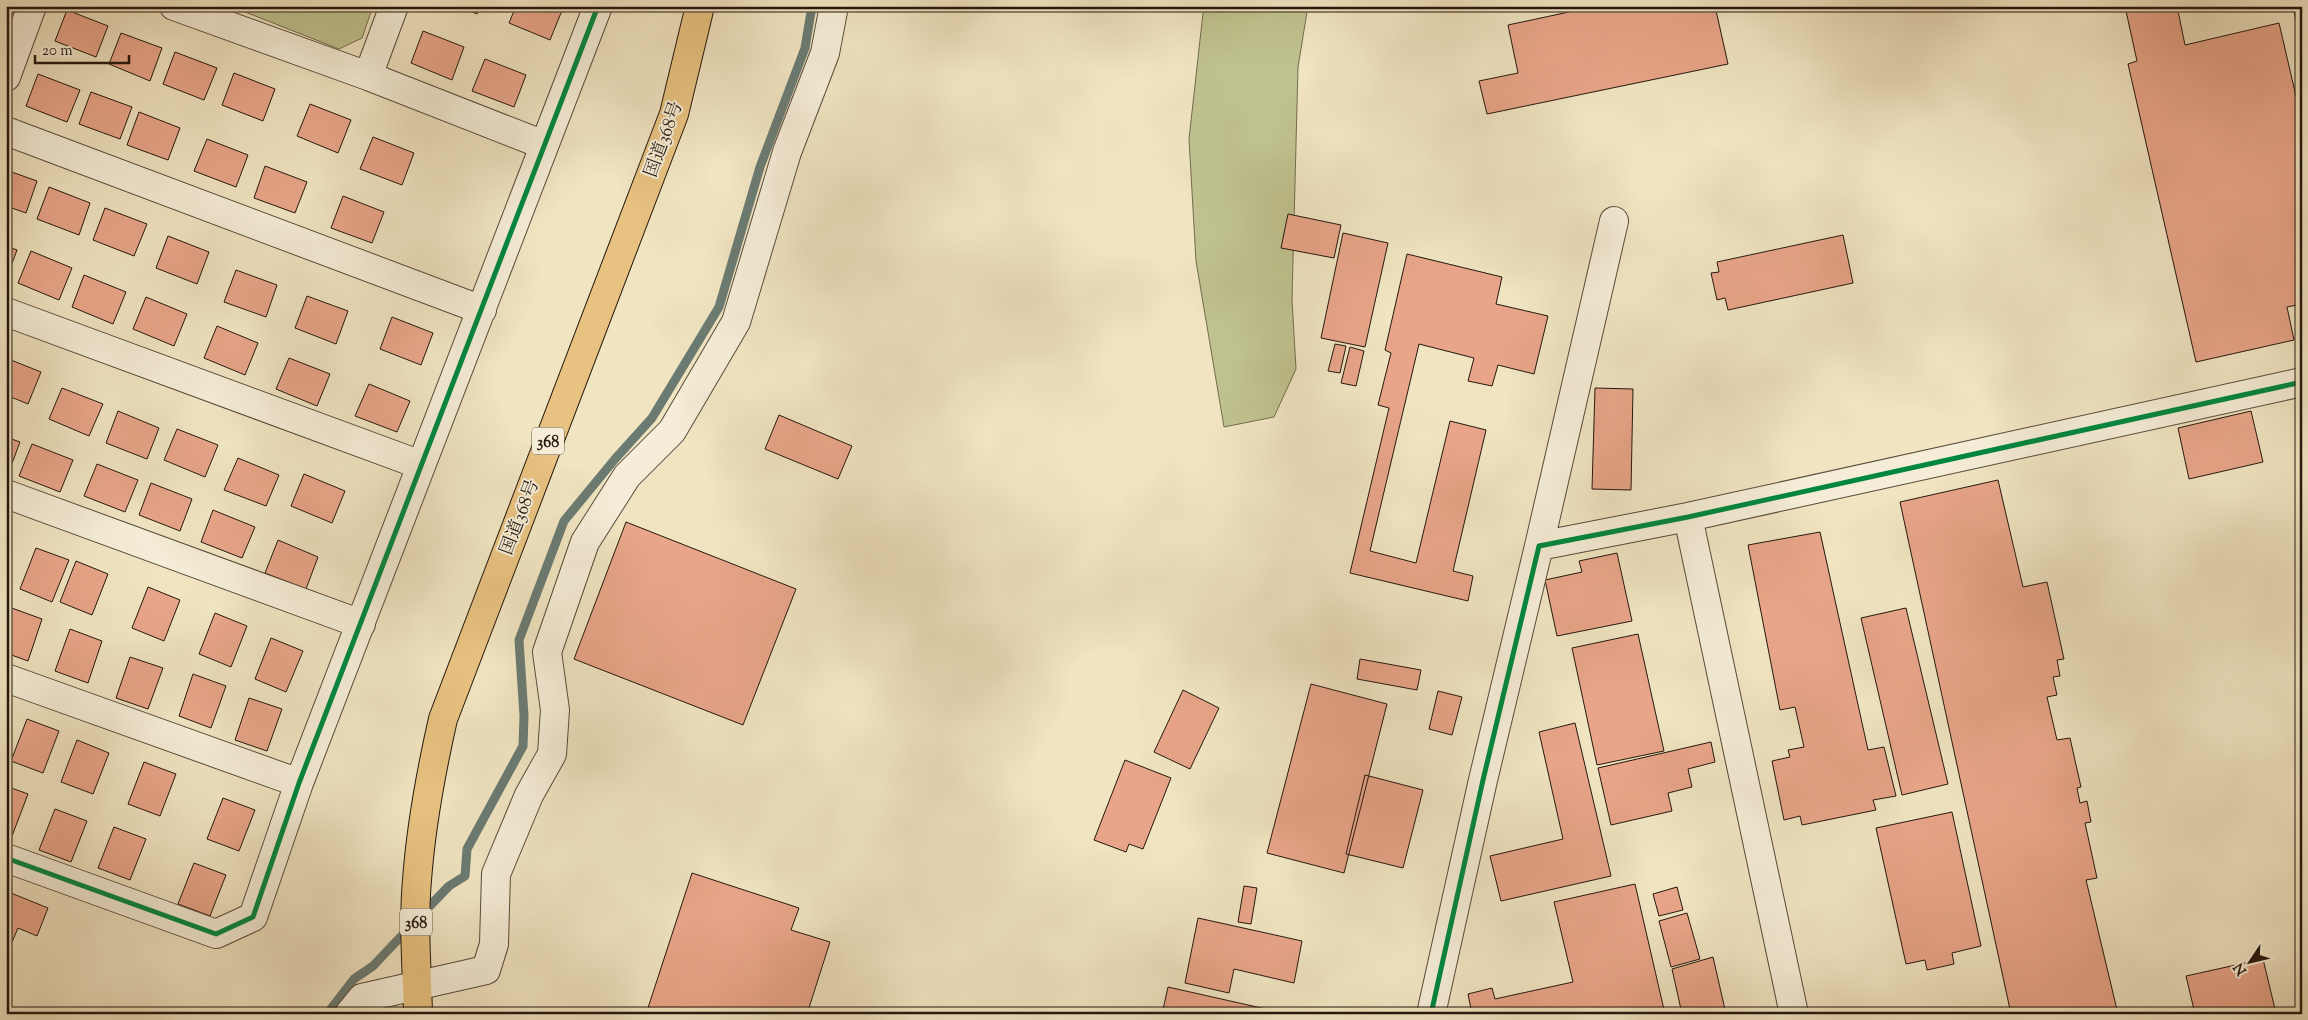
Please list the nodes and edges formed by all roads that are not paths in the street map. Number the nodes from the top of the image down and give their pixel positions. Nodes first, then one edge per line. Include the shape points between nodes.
1 (32, 6) edge
2 (174, 6) edge
3 (394, 6) edge
4 (598, 6) edge
5 (700, 6) edge
6 (834, 6) edge
7 (368, 76) junction
8 (6, 77) edge
9 (6, 131) edge
10 (544, 145) junction
11 (1614, 221) dead end
12 (482, 310) junction
13 (6, 312) edge
14 (2302, 382) edge
15 (421, 465) junction
16 (6, 494) edge
17 (1688, 518) junction
18 (1539, 546) junction
19 (361, 624) junction
20 (6, 678) edge
21 (299, 783) junction
22 (6, 858) edge
23 (416, 974) junction
24 (349, 1014) edge
25 (418, 1014) edge
26 (1431, 1014) edge
27 (1794, 1014) edge

1 - 8 street
2 - 7 street
3 - 7 street
4 - 10 street
5 - 23 highway, 国道368号 / 368 via 674,114 443,719 430,778 416,882
6 - 23 street via 825,53 787,152 736,322 672,431 627,476 585,542 547,652 555,710 552,754 529,795 496,874 494,944 486,970
7 - 10 street
9 - 12 street
10 - 12 street
11 - 18 street
12 - 15 street
13 - 15 street
14 - 17 street
15 - 19 street
16 - 19 street
17 - 18 street
17 - 27 street
18 - 26 street
19 - 21 street
20 - 21 street
21 - 22 street via 253,917 216,934
23 - 24 street via 362,998
23 - 25 highway, 国道368号 / 368

